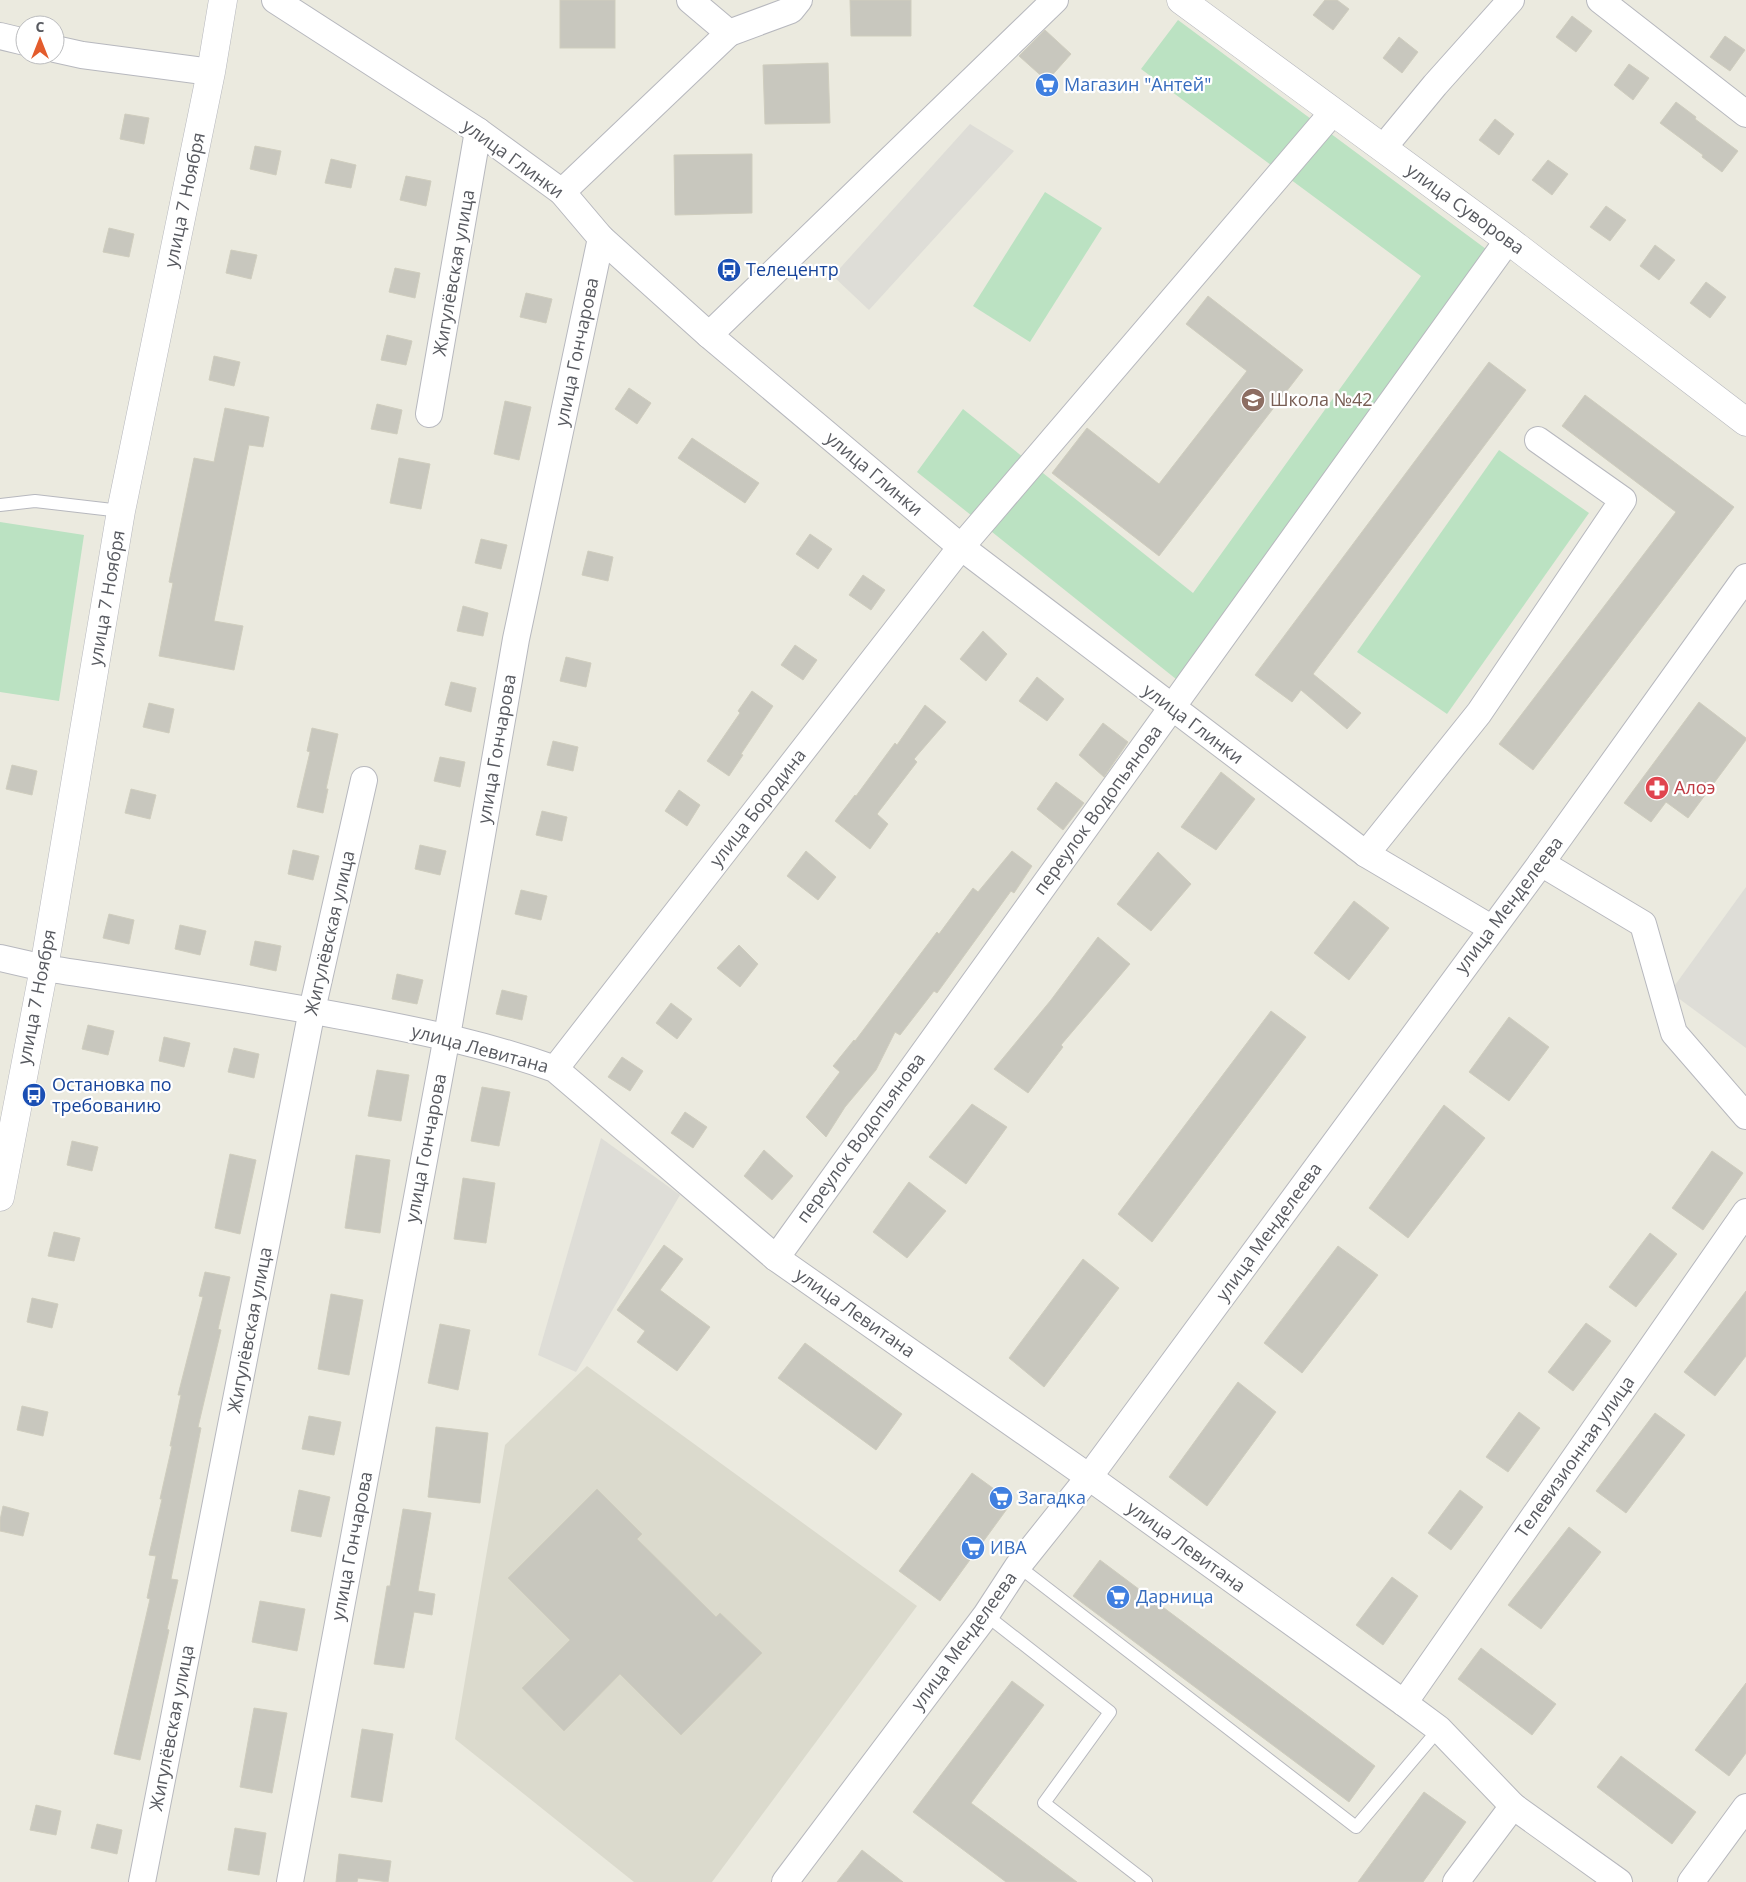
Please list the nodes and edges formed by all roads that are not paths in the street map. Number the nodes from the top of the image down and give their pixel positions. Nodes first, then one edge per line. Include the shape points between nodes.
1 (223, 0) edge
2 (275, 0) edge
3 (690, 0) edge
4 (799, 0) edge
5 (1181, 0) edge
6 (1511, 0) edge
7 (1600, 0) edge
8 (1051, 1) edge
9 (728, 33) junction
10 (0, 36) edge
11 (15, 40) edge
12 (65, 52) edge
13 (211, 72) junction
14 (1333, 112) junction
15 (1746, 114) edge
16 (478, 132) junction
17 (1383, 148) junction
18 (562, 192) junction
19 (601, 238) junction
20 (1508, 240) junction
21 (709, 335) junction
22 (429, 414) dead end
23 (1746, 422) edge
24 (1538, 440) dead end
25 (0, 505) edge
26 (121, 511) junction
27 (960, 547) junction
28 (1746, 577) edge
29 (1171, 708) junction
30 (364, 780) dead end
31 (1366, 854) junction
32 (1541, 863) junction
33 (1491, 928) junction
34 (0, 958) edge
35 (44, 968) junction
36 (312, 1010) junction
37 (447, 1036) junction
38 (555, 1069) junction
39 (1746, 1116) edge
40 (0, 1197) edge
41 (1746, 1212) edge
42 (776, 1258) junction
43 (1088, 1477) junction
44 (1018, 1566) junction
45 (986, 1615) junction
46 (1404, 1703) junction
47 (1439, 1729) junction
48 (1513, 1806) junction
49 (1746, 1808) edge
50 (142, 1882) edge
51 (290, 1882) edge
52 (786, 1882) edge
53 (1146, 1882) edge
54 (1456, 1882) edge
55 (1619, 1882) edge
56 (1691, 1882) edge

1 - 13 street, улица 7 Ноября
2 - 16 street, улица Глинки
3 - 9 street
4 - 9 street via 791,10
5 - 14 street, улица Суворова
6 - 17 street
7 - 15 street
8 - 21 street
9 - 18 street
10 - 11 street
12 - 13 street
13 - 26 street, улица 7 Ноября
14 - 17 street, улица Суворова
14 - 27 street, улица Бородина
16 - 18 street, улица Глинки
16 - 22 street, Жигулёвская улица
17 - 20 street, улица Суворова
18 - 19 street, улица Глинки
19 - 21 street, улица Глинки
19 - 37 street, улица Гончарова via 516,639
20 - 23 street, улица Суворова
20 - 29 street, переулок Водопьянова
21 - 27 street, улица Глинки
24 - 31 street via 1623,500 1479,713
25 - 26 lane via 35,501
26 - 35 street, улица 7 Ноября
27 - 29 street, улица Глинки
27 - 38 street, улица Бородина
28 - 32 street, улица Менделеева
29 - 31 street, улица Глинки
29 - 42 street, переулок Водопьянова
30 - 36 street, Жигулёвская улица
31 - 33 street, улица Глинки
32 - 33 street, улица Менделеева
32 - 39 street via 1643,924 1674,1032
33 - 43 street, улица Менделеева
34 - 35 street, улица Левитана
35 - 36 street, улица Левитана
35 - 40 street, улица 7 Ноября
36 - 37 street, улица Левитана
36 - 50 street, Жигулёвская улица
37 - 38 street, улица Левитана
37 - 51 street, улица Гончарова
38 - 42 street, улица Левитана
41 - 46 street, Телевизионная улица
42 - 43 street, улица Левитана
43 - 44 street, улица Менделеева
43 - 46 street, улица Левитана
44 - 45 street, улица Менделеева
44 - 47 lane via 1356,1827
45 - 52 street, улица Менделеева
45 - 53 lane via 1110,1712 1044,1803
46 - 47 street, улица Левитана
47 - 48 street, улица Левитана
48 - 54 street
48 - 55 street, улица Левитана
49 - 56 street

